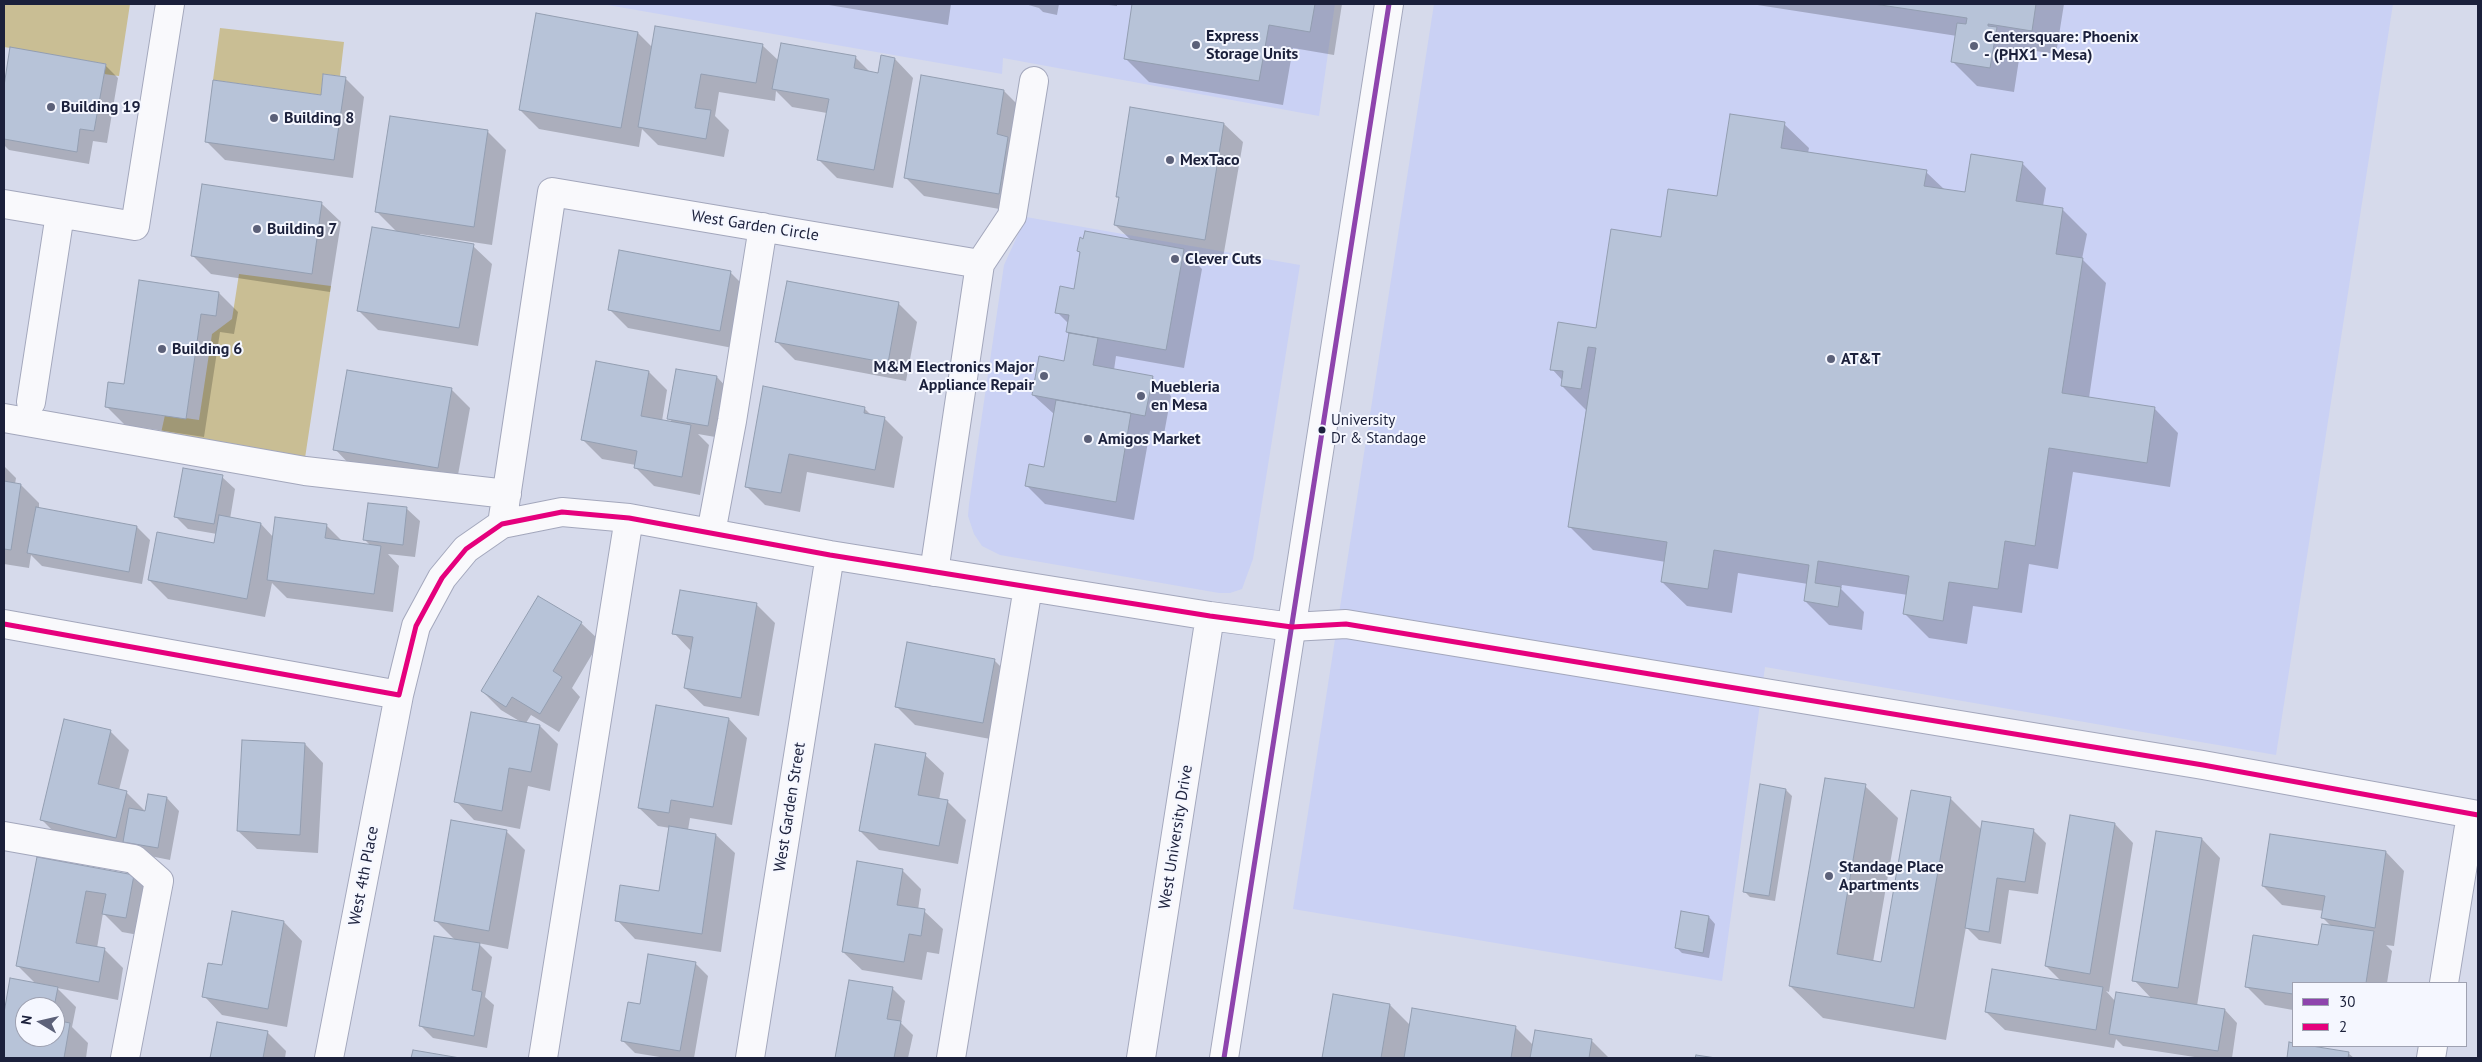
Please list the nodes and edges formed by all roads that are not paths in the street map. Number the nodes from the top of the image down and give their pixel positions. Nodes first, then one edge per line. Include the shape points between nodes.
1 (170, 4) edge
2 (1389, 4) edge
3 (1034, 81) dead end
4 (4, 204) edge
5 (60, 214) junction
6 (763, 227) junction
7 (980, 264) junction
8 (31, 402) dead end
9 (4, 418) edge
10 (507, 494) junction
11 (628, 518) junction
12 (502, 524) junction
13 (711, 533) junction
14 (830, 555) junction
15 (934, 572) junction
16 (1028, 587) junction
17 (1210, 616) junction
18 (1292, 627) junction
19 (5, 628) edge
20 (399, 695) junction
21 (2474, 814) edge
22 (4, 836) edge
23 (2444, 982) edge
24 (125, 1058) edge
25 (328, 1058) edge
26 (543, 1058) edge
27 (750, 1058) edge
28 (951, 1058) edge
29 (1141, 1058) edge
30 (1224, 1058) edge

1 - 5 street via 135,226
2 - 18 street
3 - 7 street via 1012,216
4 - 5 street
5 - 8 street
6 - 7 street, West Garden Circle
6 - 10 street, West Garden Circle via 552,192
6 - 13 street
7 - 15 street
9 - 10 street via 305,471
10 - 12 street, West Garden Circle
11 - 12 street via 562,512
11 - 13 street
11 - 26 street
12 - 20 street, West 4th Place via 466,549 442,578 416,626
13 - 14 street
14 - 15 street
14 - 27 street, West Garden Street
15 - 16 street
16 - 17 street
16 - 28 street
17 - 18 street
17 - 29 street, West University Drive
18 - 21 street via 1346,624 2203,765
18 - 30 street
19 - 20 street
20 - 25 street, West 4th Place
21 - 23 street
22 - 24 street via 134,859 159,881

